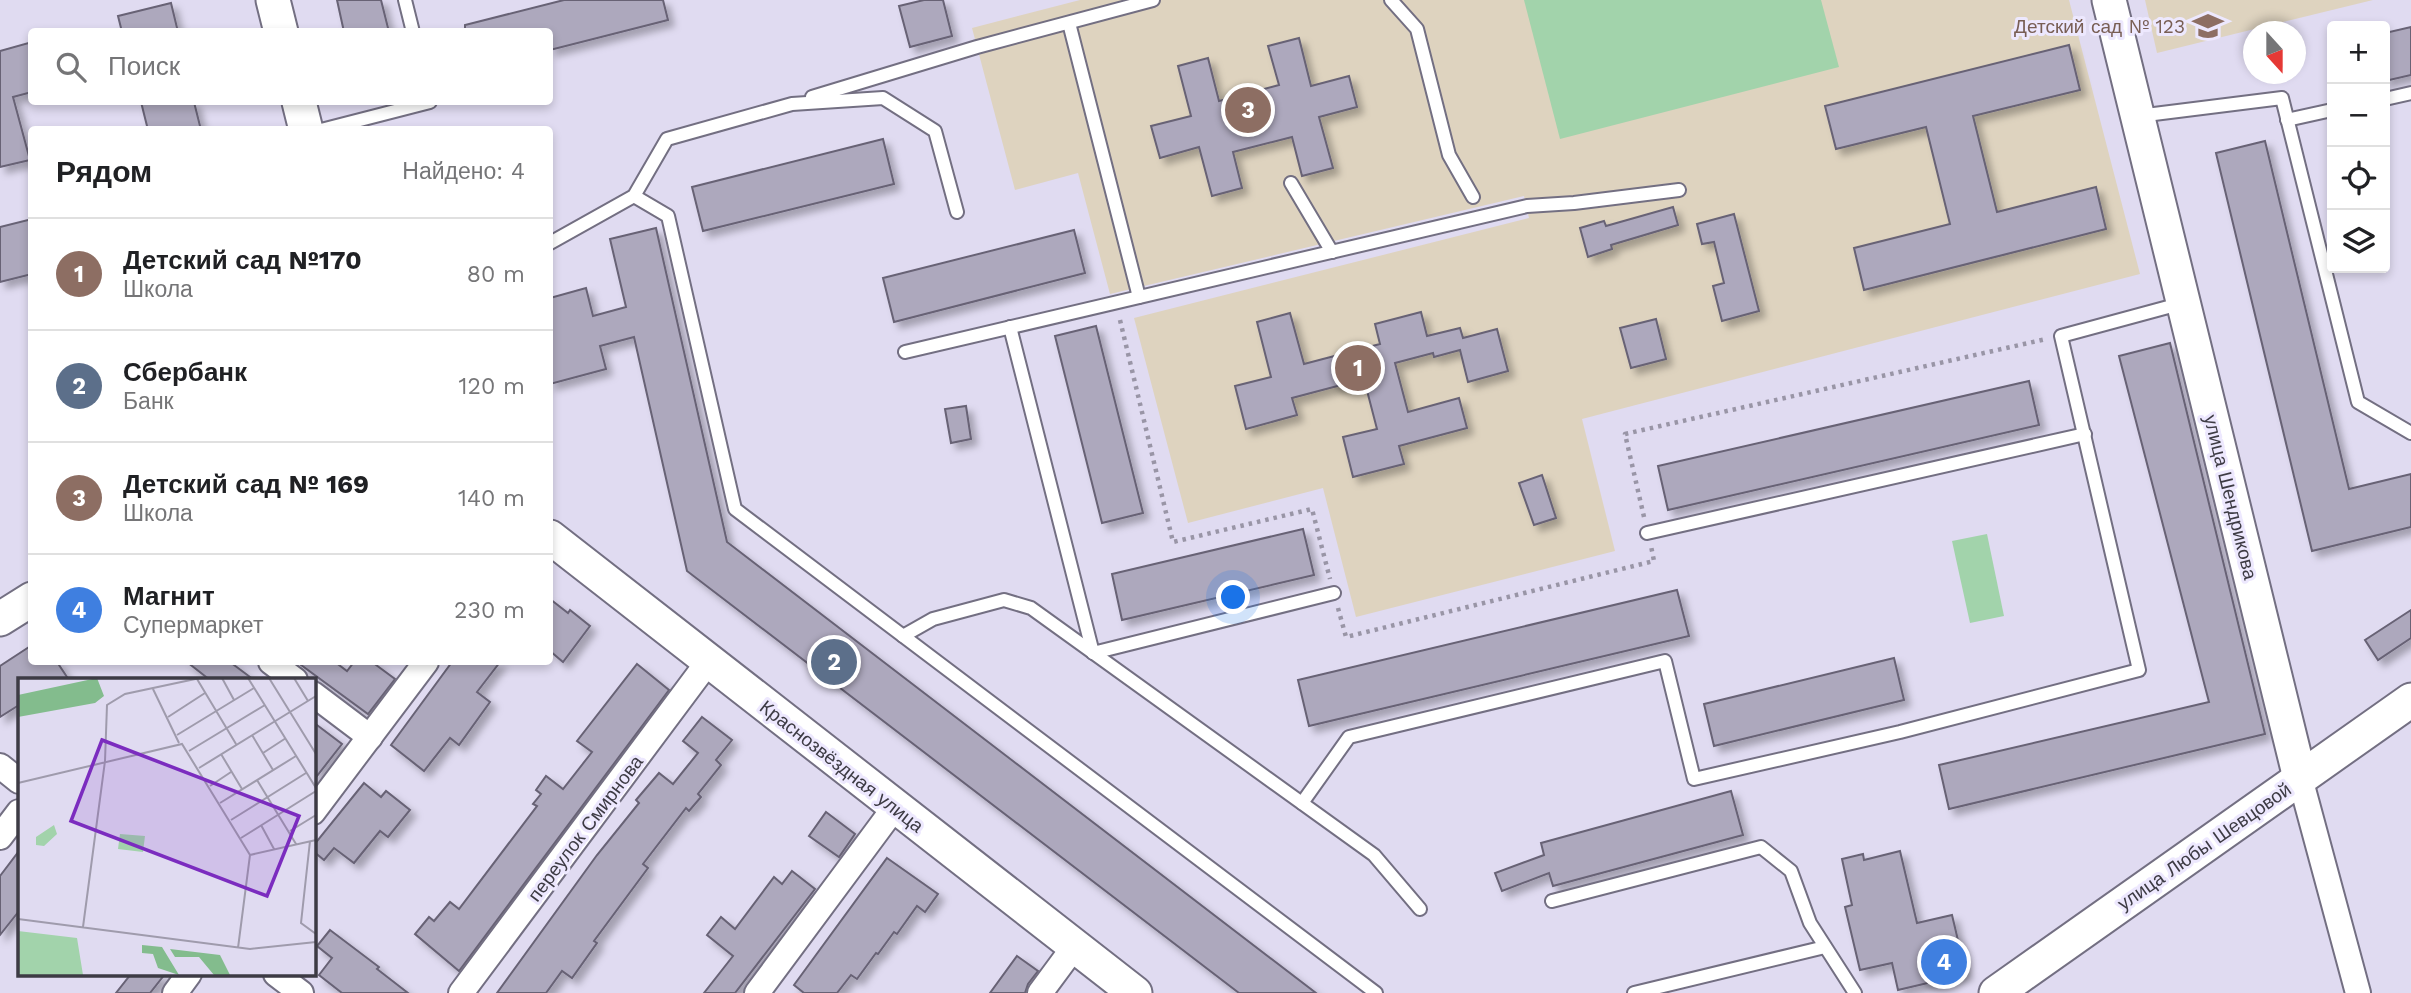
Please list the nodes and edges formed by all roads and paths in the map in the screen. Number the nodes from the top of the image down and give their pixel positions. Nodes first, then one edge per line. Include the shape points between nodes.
1 (273, 0) edge
2 (1153, 0) edge
3 (1391, 0) edge
4 (2109, 0) edge
5 (408, 1) edge
6 (1069, 23) junction
7 (280, 28) edge
8 (412, 28) edge
9 (2411, 93) edge
10 (2390, 98) edge
11 (792, 104) junction
12 (300, 105) edge
13 (418, 105) edge
14 (2327, 111) edge
15 (2138, 116) junction
16 (2287, 120) junction
17 (305, 126) edge
18 (337, 126) edge
19 (1291, 184) dead end
20 (1679, 190) dead end
21 (634, 196) junction
22 (1473, 197) dead end
23 (957, 212) dead end
24 (553, 241) edge
25 (1332, 252) junction
26 (1139, 297) junction
27 (2183, 303) junction
28 (1119, 320) dead end
29 (1010, 327) junction
30 (2061, 336) junction
31 (905, 352) dead end
32 (2411, 433) edge
33 (2085, 434) junction
34 (1647, 533) junction
35 (553, 539) edge
36 (1334, 593) junction
37 (28, 602) edge
38 (0, 619) edge
39 (903, 636) junction
40 (1093, 653) junction
41 (708, 663) junction
42 (275, 665) edge
43 (424, 665) edge
44 (292, 678) edge
45 (315, 696) edge
46 (2411, 700) edge
47 (370, 737) junction
48 (0, 766) edge
49 (2300, 778) junction
50 (18, 780) edge
51 (1302, 803) junction
52 (895, 807) junction
53 (315, 809) edge
54 (18, 814) edge
55 (0, 837) edge
56 (1552, 901) dead end
57 (1420, 909) dead end
58 (1074, 947) junction
59 (1825, 947) junction
60 (187, 976) edge
61 (279, 976) edge
62 (174, 993) edge
63 (301, 993) edge
64 (461, 993) edge
65 (757, 993) edge
66 (1040, 993) edge
67 (1135, 993) edge
68 (1376, 993) edge
69 (1634, 993) edge
70 (1855, 993) edge
71 (1996, 993) edge
72 (2358, 993) edge

1 - 7 street
2 - 6 lane
3 - 22 lane via 1417,29 1449,155
4 - 15 street, улица Шендрикова
5 - 8 lane
6 - 11 lane
6 - 26 lane
9 - 10 lane
11 - 21 lane via 667,139
11 - 23 lane via 884,98 935,131
12 - 17 street
13 - 18 lane
14 - 16 lane
15 - 16 lane via 2282,98
15 - 27 street, улица Шендрикова
16 - 32 lane via 2358,402
19 - 25 lane
20 - 25 lane via 1527,206
21 - 24 lane
21 - 39 lane via 668,216 735,509
25 - 26 lane
26 - 29 lane
27 - 30 lane
27 - 49 street, улица Шендрикова
28 - 36 path via 1173,542 1312,509
29 - 31 lane
29 - 40 lane
30 - 33 lane
30 - 34 path via 1625,435
33 - 34 lane
33 - 51 lane via 2140,670 1694,779 1665,661 1349,737
34 - 36 path via 1654,561 1346,636
35 - 41 street, Краснозвёздная улица
36 - 40 lane
37 - 38 street
39 - 40 lane via 933,619 1004,600 1031,608
39 - 68 lane
40 - 51 lane
41 - 52 street, Краснозвёздная улица
41 - 64 street, переулок Смирнова
42 - 44 street
43 - 47 street
45 - 47 street
46 - 49 street, улица Любы Шевцовой
47 - 53 street
48 - 50 street
49 - 71 street, улица Любы Шевцовой
49 - 72 street, улица Шендрикова
51 - 57 lane via 1374,855
52 - 58 street, Краснозвёздная улица
52 - 65 street
54 - 55 street
56 - 59 lane via 1761,847 1791,871 1810,923
58 - 66 street
58 - 67 street, Краснозвёздная улица
59 - 69 lane
59 - 70 lane
60 - 62 street
61 - 63 street

